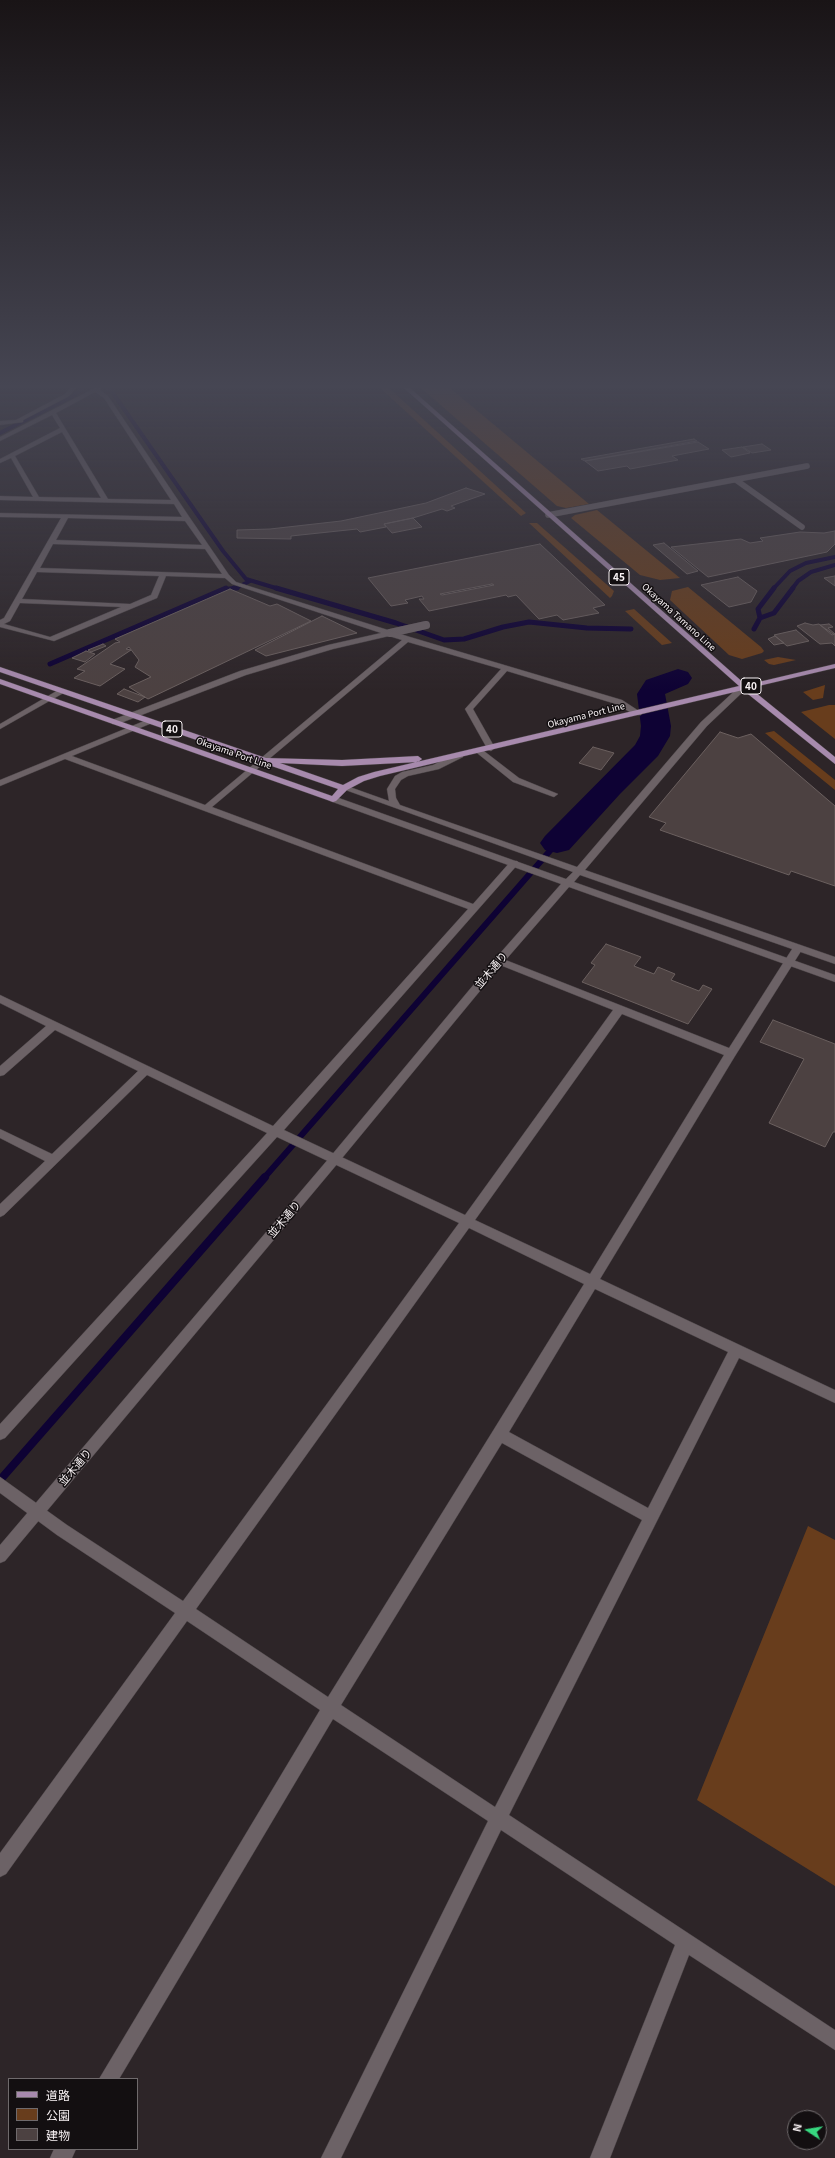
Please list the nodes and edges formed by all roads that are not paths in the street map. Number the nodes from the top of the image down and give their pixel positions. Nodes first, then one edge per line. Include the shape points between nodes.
1 (31, 489) edge
2 (99, 489) edge
3 (168, 489) edge
4 (519, 489) edge
5 (689, 489) edge
6 (748, 489) edge
7 (0, 498) edge
8 (37, 499) junction
9 (106, 500) junction
10 (177, 502) junction
11 (0, 515) edge
12 (548, 515) junction
13 (66, 516) junction
14 (187, 519) junction
15 (802, 526) dead end
16 (51, 542) junction
17 (206, 546) junction
18 (36, 570) junction
19 (163, 574) junction
20 (227, 576) junction
21 (18, 601) junction
22 (132, 606) junction
23 (4, 618) edge
24 (0, 624) edge
25 (426, 625) dead end
26 (390, 633) junction
27 (408, 639) junction
28 (835, 666) edge
29 (506, 668) junction
30 (0, 670) edge
31 (0, 681) edge
32 (744, 687) junction
33 (63, 691) junction
34 (50, 699) junction
35 (638, 713) junction
36 (132, 715) junction
37 (149, 721) junction
38 (115, 722) junction
39 (0, 727) edge
40 (132, 728) junction
41 (491, 748) junction
42 (480, 751) junction
43 (65, 756) junction
44 (460, 756) junction
45 (262, 760) junction
46 (835, 762) edge
47 (251, 770) junction
48 (0, 783) edge
49 (344, 788) junction
50 (554, 794) dead end
51 (333, 799) junction
52 (397, 807) junction
53 (205, 808) junction
54 (519, 865) junction
55 (580, 870) junction
56 (568, 883) junction
57 (475, 908) junction
58 (798, 948) junction
59 (499, 961) junction
60 (835, 961) edge
61 (788, 963) junction
62 (835, 979) edge
63 (0, 999) edge
64 (620, 1009) junction
65 (54, 1025) junction
66 (731, 1053) junction
67 (146, 1069) junction
68 (0, 1072) edge
69 (275, 1132) junction
70 (0, 1133) edge
71 (53, 1160) junction
72 (334, 1160) junction
73 (0, 1212) edge
74 (466, 1222) junction
75 (592, 1282) junction
76 (736, 1350) junction
77 (835, 1397) edge
78 (0, 1434) edge
79 (500, 1434) junction
80 (5, 1488) edge
81 (37, 1512) junction
82 (651, 1518) junction
83 (0, 1556) edge
84 (184, 1612) junction
85 (331, 1708) junction
86 (498, 1819) junction
87 (0, 1868) edge
88 (685, 1942) junction
89 (835, 2041) edge
90 (109, 2078) edge
91 (331, 2158) edge
92 (600, 2158) edge

1 - 8 street
2 - 9 street
3 - 10 street
4 - 12 main road, Okayama Tamano Line / 45
5 - 12 lane
6 - 15 lane
7 - 8 street
8 - 9 street
9 - 10 street
10 - 14 street
11 - 13 street
12 - 32 main road, Okayama Tamano Line / 45
13 - 14 street
13 - 16 street
14 - 17 street
16 - 17 street
16 - 18 street
17 - 20 street
18 - 19 street
18 - 21 street
19 - 20 street
19 - 22 street via 154,596
20 - 26 street via 242,585
21 - 22 street
21 - 23 street
22 - 24 street via 51,639
23 - 24 street
25 - 26 lane
26 - 27 street
26 - 36 street via 244,672
27 - 29 street
27 - 45 street
28 - 32 main road, Okayama Port Line / 40
29 - 35 street via 619,702
29 - 41 street via 469,710
30 - 33 main road, Okayama Port Line / 40
31 - 34 main road, Okayama Port Line / 40
32 - 35 main road, Okayama Port Line / 40
32 - 46 main road, Okayama Tamano Line / 45
32 - 55 street, 並木通り via 704,724
33 - 34 street
33 - 36 main road, Okayama Port Line / 40
34 - 38 main road, Okayama Port Line / 40
34 - 39 street
35 - 41 main road, Okayama Port Line / 40
36 - 37 main road, Okayama Port Line / 40
36 - 38 street
37 - 40 street
37 - 45 main road, Okayama Port Line / 40
38 - 40 main road, Okayama Port Line / 40
40 - 43 street
40 - 47 main road, Okayama Port Line / 40
41 - 42 main road, Okayama Port Line / 40
42 - 44 main road, Okayama Port Line / 40
42 - 50 street via 516,780
43 - 48 street
43 - 53 street
44 - 45 main road, 40 via 342,763
44 - 49 main road, Okayama Port Line / 40 via 377,774
44 - 52 street via 436,767 398,778 391,789
45 - 47 street
45 - 49 main road, Okayama Port Line / 40
47 - 51 main road, Okayama Port Line / 40
47 - 53 street
49 - 51 main road, Okayama Port Line / 40
49 - 52 street
51 - 54 street
52 - 55 street
53 - 57 street
54 - 56 street
54 - 57 street
55 - 56 street, 並木通り
55 - 58 street
56 - 59 street, 並木通り
56 - 61 street
57 - 69 street
58 - 60 street
58 - 61 street
59 - 64 street
59 - 72 street, 並木通り
61 - 62 street
61 - 66 street
63 - 65 street
64 - 66 street
64 - 74 street
65 - 67 street
65 - 68 street
66 - 75 street
67 - 69 street
67 - 71 street
69 - 72 street
69 - 78 street
70 - 71 street
71 - 73 street
72 - 74 street
72 - 81 street, 並木通り
74 - 75 street
74 - 84 street
75 - 76 street
75 - 79 street
76 - 77 street
76 - 82 street
79 - 82 street
79 - 85 street
80 - 81 street
81 - 83 street, 並木通り
81 - 84 street
82 - 86 street
84 - 85 street
84 - 87 street
85 - 86 street
85 - 90 street
86 - 88 street
86 - 91 street
88 - 89 street
88 - 92 street

